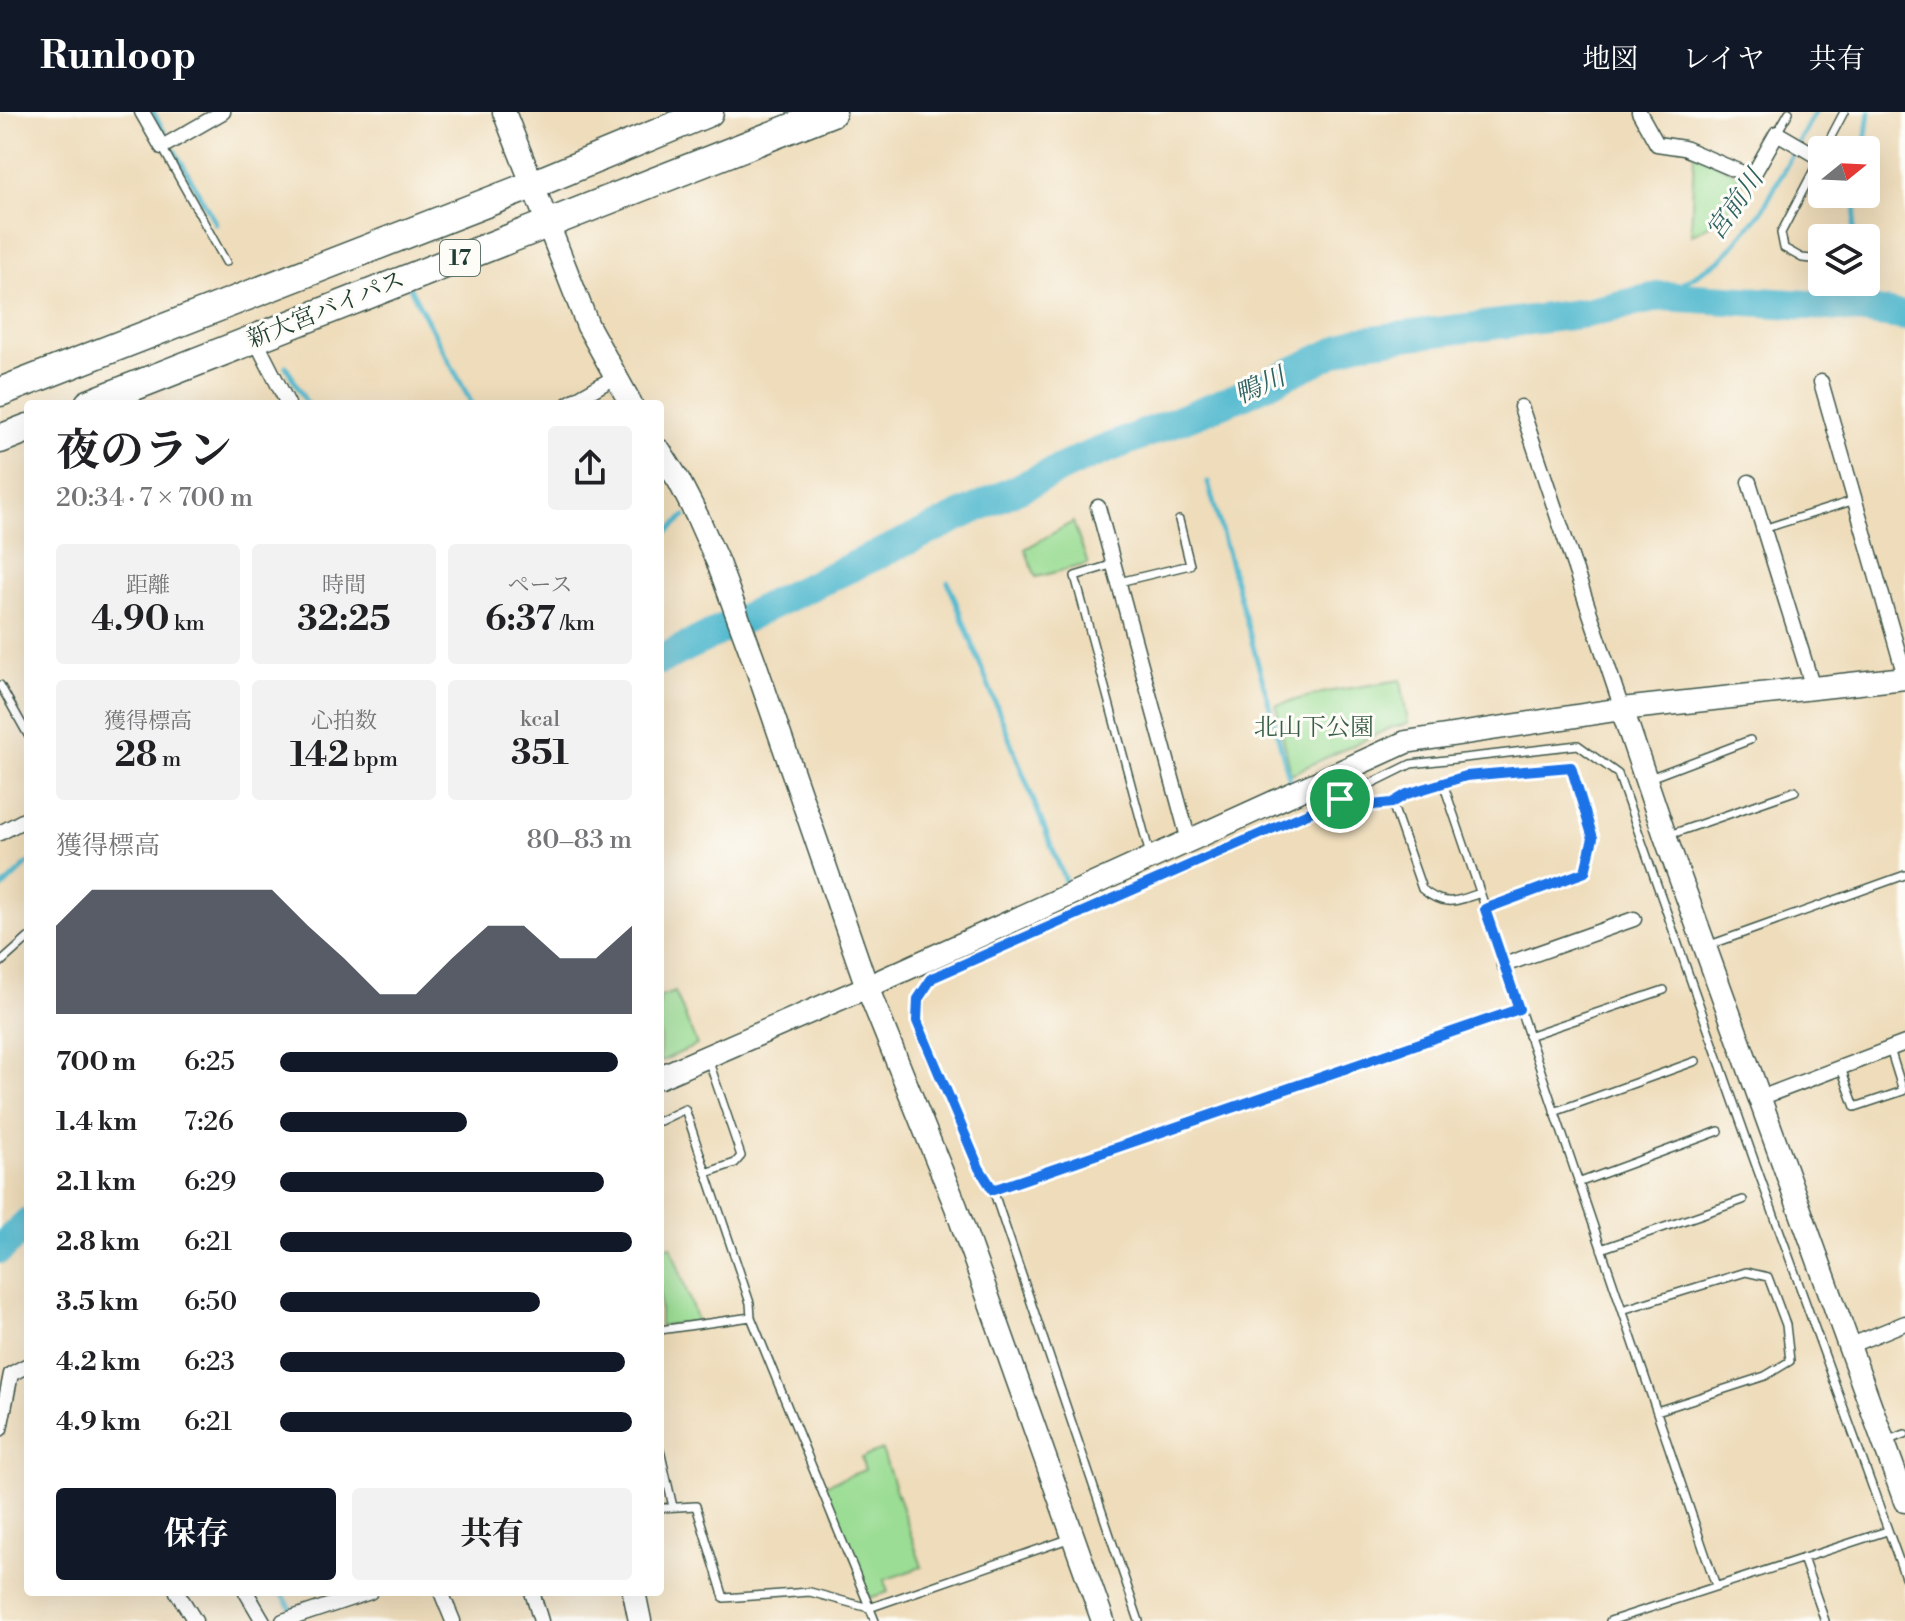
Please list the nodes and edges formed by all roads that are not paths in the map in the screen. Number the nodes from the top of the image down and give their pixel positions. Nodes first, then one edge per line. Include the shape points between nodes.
1 (142, 112) edge
2 (223, 112) edge
3 (504, 112) edge
4 (709, 112) edge
5 (832, 112) edge
6 (1639, 112) edge
7 (1789, 112) edge
8 (1844, 112) edge
9 (198, 118) edge
10 (1777, 133) junction
11 (1831, 136) edge
12 (162, 147) junction
13 (1808, 147) edge
14 (1808, 181) edge
15 (532, 185) junction
16 (546, 224) junction
17 (1808, 259) edge
18 (226, 262) dead end
19 (255, 339) junction
20 (615, 377) junction
21 (1821, 382) dead end
22 (0, 391) edge
23 (99, 400) edge
24 (286, 400) edge
25 (575, 400) edge
26 (629, 400) edge
27 (1521, 407) dead end
28 (24, 430) edge
29 (0, 439) edge
30 (664, 458) edge
31 (1749, 482) dead end
32 (1855, 500) junction
33 (1098, 507) dead end
34 (1179, 520) dead end
35 (1763, 529) junction
36 (1114, 564) junction
37 (1119, 582) junction
38 (1905, 677) edge
39 (0, 685) edge
40 (1813, 688) junction
41 (1622, 709) junction
42 (24, 728) edge
43 (1750, 740) dead end
44 (1646, 779) junction
45 (1443, 783) junction
46 (1795, 791) dead end
47 (1340, 799) junction
48 (1392, 803) junction
49 (24, 820) edge
50 (0, 833) edge
51 (1665, 836) junction
52 (1189, 841) junction
53 (1151, 858) junction
54 (1905, 875) edge
55 (1480, 893) junction
56 (1485, 909) junction
57 (1634, 919) dead end
58 (24, 942) edge
59 (1705, 946) junction
60 (0, 963) edge
61 (1504, 965) junction
62 (867, 987) junction
63 (1664, 990) dead end
64 (1519, 1009) junction
65 (1528, 1036) junction
66 (1905, 1043) edge
67 (1890, 1049) junction
68 (707, 1057) junction
69 (1696, 1061) dead end
70 (1841, 1068) junction
71 (664, 1075) edge
72 (1760, 1098) junction
73 (1554, 1112) junction
74 (664, 1119) edge
75 (1719, 1131) dead end
76 (706, 1173) junction
77 (1578, 1183) junction
78 (993, 1190) junction
79 (1743, 1200) dead end
80 (1601, 1249) junction
81 (1622, 1310) junction
82 (751, 1317) junction
83 (1905, 1323) edge
84 (664, 1329) edge
85 (1849, 1346) junction
86 (24, 1367) edge
87 (1657, 1411) junction
88 (0, 1429) edge
89 (1905, 1434) edge
90 (1883, 1441) junction
91 (664, 1468) edge
92 (1905, 1501) edge
93 (673, 1507) junction
94 (664, 1508) edge
95 (1887, 1531) junction
96 (1074, 1537) junction
97 (1803, 1558) junction
98 (1905, 1577) edge
99 (1716, 1586) junction
100 (179, 1596) edge
101 (248, 1596) edge
102 (358, 1596) edge
103 (443, 1596) edge
104 (533, 1596) edge
105 (635, 1596) edge
106 (869, 1608) junction
107 (195, 1621) edge
108 (263, 1621) edge
109 (283, 1621) edge
110 (453, 1621) edge
111 (541, 1621) edge
112 (640, 1621) edge
113 (875, 1621) edge
114 (1103, 1621) edge
115 (1139, 1621) edge
116 (1610, 1621) edge
117 (1825, 1621) edge

1 - 12 street
2 - 9 street
3 - 15 street
4 - 15 highway, 新大宮バイパス / 17
5 - 16 highway, 新大宮バイパス / 17
6 - 10 street via 1657,144 1684,148 1752,177
7 - 10 lane
8 - 11 lane
9 - 12 street
10 - 13 street
12 - 18 lane
14 - 17 lane via 1781,233 1784,248
15 - 16 street
15 - 22 highway, 新大宮バイパス / 17
16 - 19 highway, 新大宮バイパス / 17
16 - 20 street
19 - 23 highway, 新大宮バイパス / 17
19 - 24 street
20 - 25 street
20 - 26 street
21 - 32 street
27 - 41 street
28 - 29 highway
30 - 62 street via 718,563
31 - 35 street
32 - 35 lane
32 - 38 street
33 - 36 street
34 - 37 lane via 1190,565
35 - 40 street
36 - 37 street
36 - 53 lane via 1075,576
37 - 52 street
38 - 40 street
39 - 42 lane
40 - 41 street
41 - 44 street
41 - 52 street via 1406,742
43 - 44 lane
44 - 51 street
45 - 48 lane
45 - 55 lane
45 - 56 lane via 1466,776 1571,767 1593,838 1585,872
46 - 51 lane
47 - 48 lane via 1354,807
47 - 78 lane via 932,978 918,999 917,1021
47 - 95 lane via 1411,764 1578,745 1618,774
48 - 55 lane via 1422,889 1441,902
49 - 50 street
51 - 59 street
52 - 53 street
53 - 62 street
54 - 59 lane
55 - 56 lane
56 - 61 lane
57 - 61 street
58 - 60 lane
59 - 72 street
61 - 64 lane
62 - 68 street
62 - 96 street via 947,1183
63 - 65 lane
64 - 65 lane
64 - 78 lane
65 - 73 lane
66 - 67 street
67 - 70 street
67 - 70 lane via 1903,1091 1855,1107
68 - 71 street
68 - 76 lane via 741,1156
69 - 73 lane
70 - 72 street
72 - 85 street
73 - 77 lane
74 - 76 lane via 685,1109
75 - 77 lane
76 - 82 lane
77 - 80 lane
78 - 115 lane
79 - 80 lane
80 - 81 lane
81 - 87 lane
81 - 87 lane via 1746,1272 1768,1277 1786,1325 1790,1361 1765,1376
82 - 84 lane
82 - 106 lane
83 - 85 street
85 - 90 street
86 - 88 street via 11,1374
87 - 99 lane
89 - 90 lane
90 - 92 street
91 - 93 lane
93 - 94 lane
93 - 106 lane via 696,1506 724,1598 810,1592
95 - 97 lane
95 - 98 lane
96 - 106 lane
96 - 114 street
97 - 99 lane
97 - 117 lane
99 - 116 lane
100 - 107 street
101 - 108 street
102 - 109 street
103 - 110 street
104 - 111 street
105 - 112 street
106 - 113 lane

